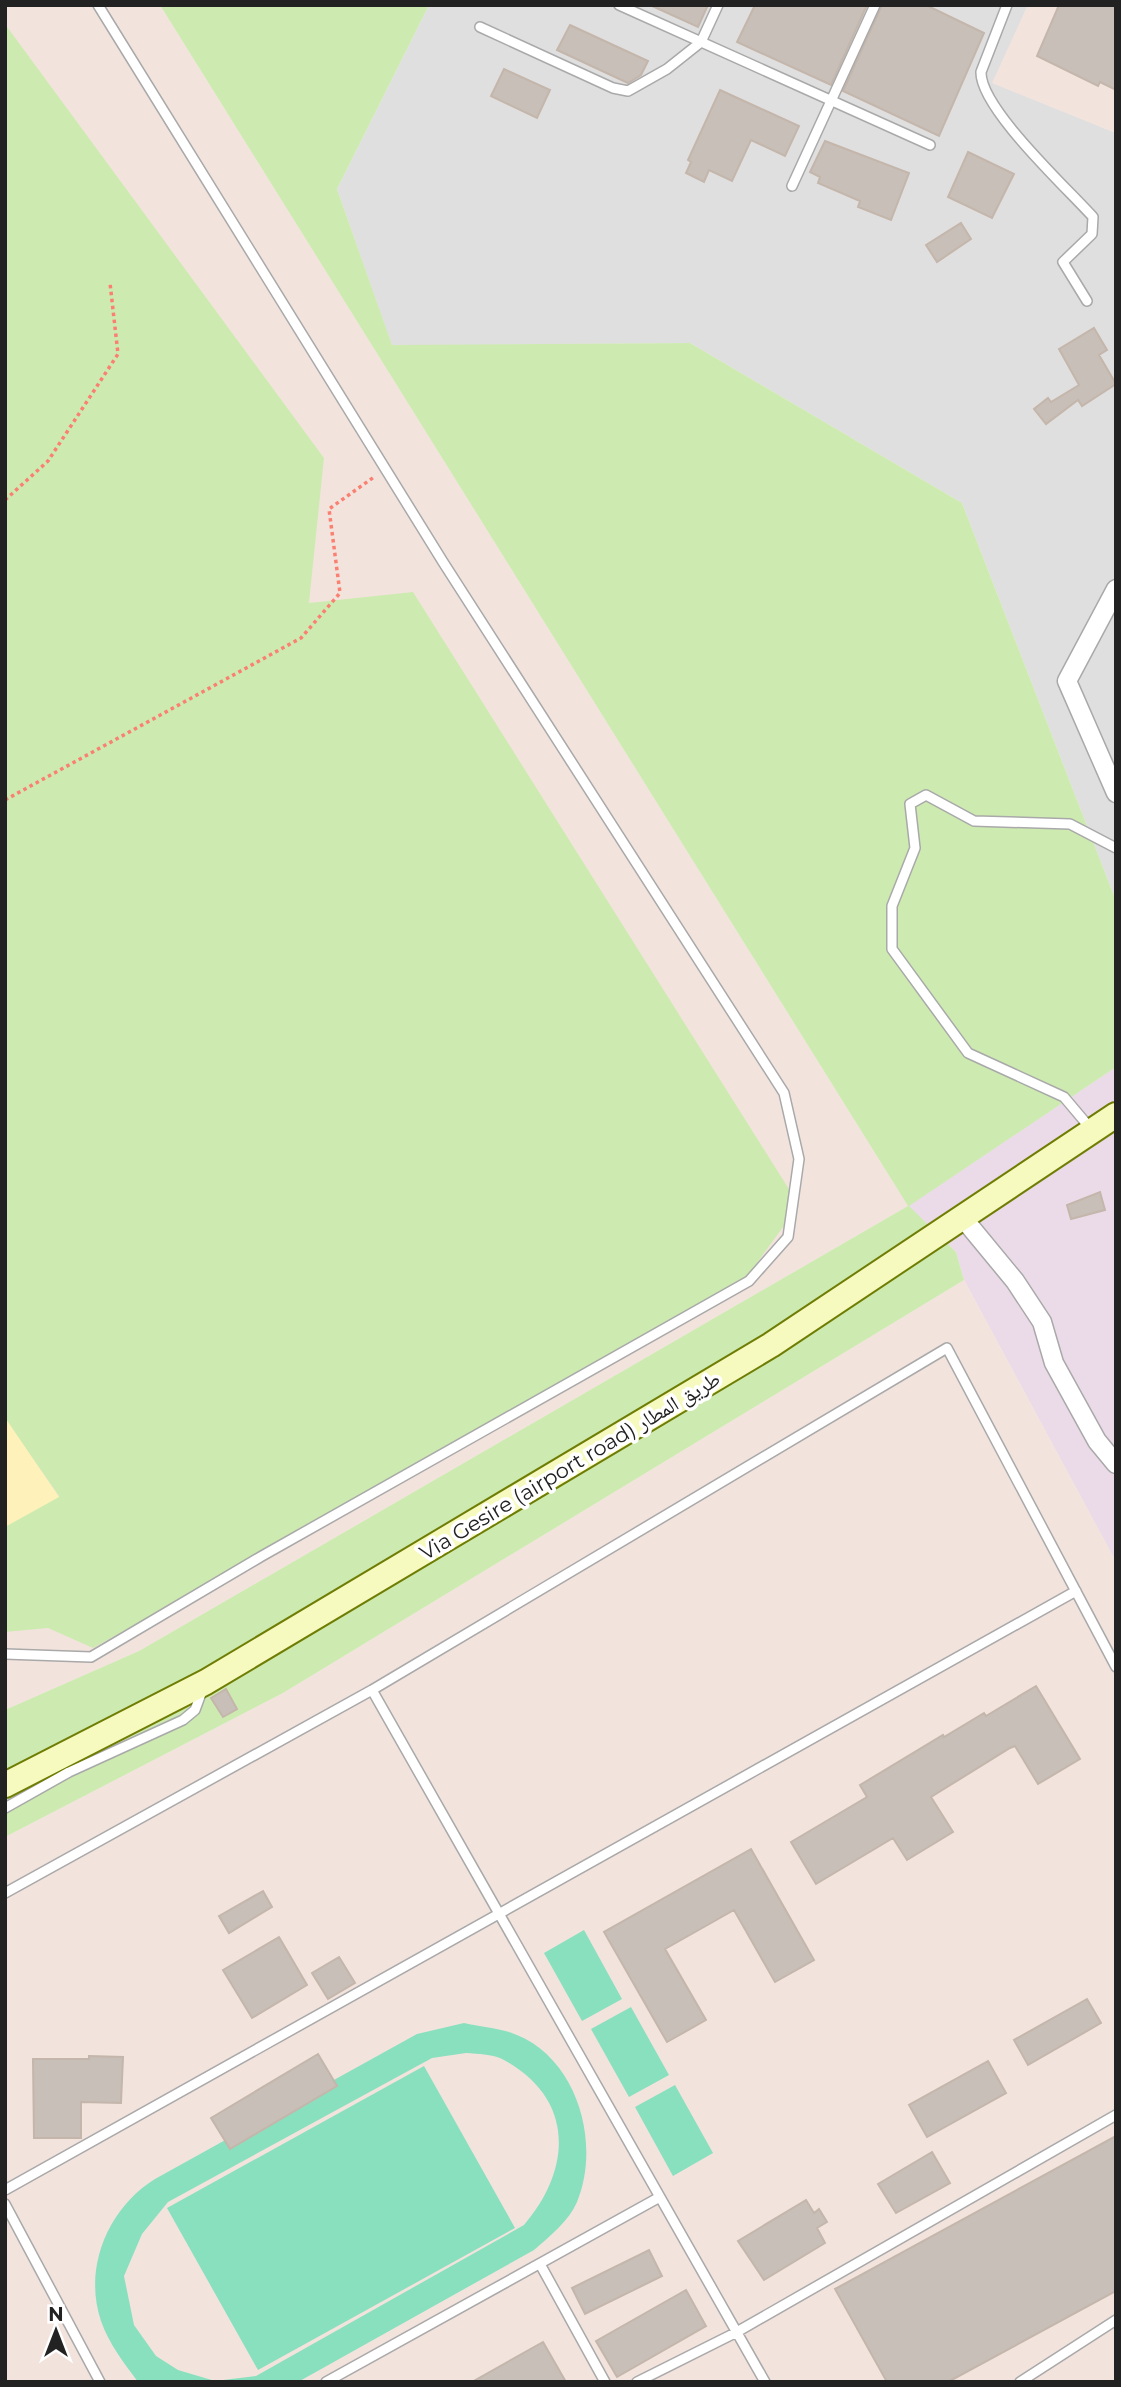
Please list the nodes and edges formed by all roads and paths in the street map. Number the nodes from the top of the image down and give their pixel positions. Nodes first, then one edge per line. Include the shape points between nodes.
1 (98, 5) edge
2 (619, 5) edge
3 (718, 5) edge
4 (874, 5) edge
5 (1003, 7) edge
6 (480, 27) dead end
7 (701, 42) junction
8 (831, 100) junction
9 (930, 145) dead end
10 (792, 186) dead end
11 (110, 283) dead end
12 (1087, 301) dead end
13 (385, 469) junction
14 (5, 500) edge
15 (1116, 589) edge
16 (1116, 793) edge
17 (5, 800) edge
18 (1116, 848) edge
19 (1116, 1115) edge
20 (1092, 1130) junction
21 (963, 1218) junction
22 (1116, 1464) edge
23 (1076, 1591) junction
24 (5, 1654) edge
25 (1116, 1667) edge
26 (205, 1682) junction
27 (372, 1690) junction
28 (5, 1785) edge
29 (5, 1808) edge
30 (5, 1893) edge
31 (499, 1915) junction
32 (1116, 2115) edge
33 (5, 2190) edge
34 (658, 2198) junction
35 (5, 2204) edge
36 (540, 2264) junction
37 (1116, 2320) edge
38 (735, 2333) junction
39 (100, 2382) edge
40 (326, 2382) edge
41 (605, 2382) edge
42 (637, 2382) edge
43 (765, 2382) edge
44 (1020, 2382) edge

1 - 13 lane
2 - 7 lane
3 - 7 lane
4 - 8 lane
5 - 12 lane via 981,83 1007,124 1093,217 1093,234 1063,262
6 - 7 lane via 628,91
7 - 8 lane
8 - 9 lane
8 - 10 lane
11 - 14 path via 118,355 48,461
13 - 17 path via 329,509 340,593 301,638
13 - 24 lane via 784,1093 799,1159 788,1237 749,1281 91,1657
15 - 16 street via 1068,681
18 - 20 lane via 1070,824 974,821 926,795 910,804 915,848 892,906 891,949 968,1053 1064,1097
19 - 20 main road, Via Gesire (airport road) طريق المطار
20 - 21 main road, Via Gesire (airport road) طريق المطار
21 - 22 street via 1042,1322 1054,1363 1097,1441
21 - 26 main road, Via Gesire (airport road) طريق المطار via 771,1345
23 - 25 lane
23 - 27 lane via 947,1348
23 - 31 lane
26 - 28 main road, Via Gesire (airport road) طريق المطار
26 - 29 lane via 195,1710 183,1720 69,1772
27 - 30 lane
27 - 31 lane
31 - 33 lane
31 - 34 lane
32 - 38 lane
34 - 36 lane
34 - 38 lane
35 - 39 lane
36 - 40 lane
36 - 41 lane
37 - 44 lane
38 - 42 lane
38 - 43 lane

